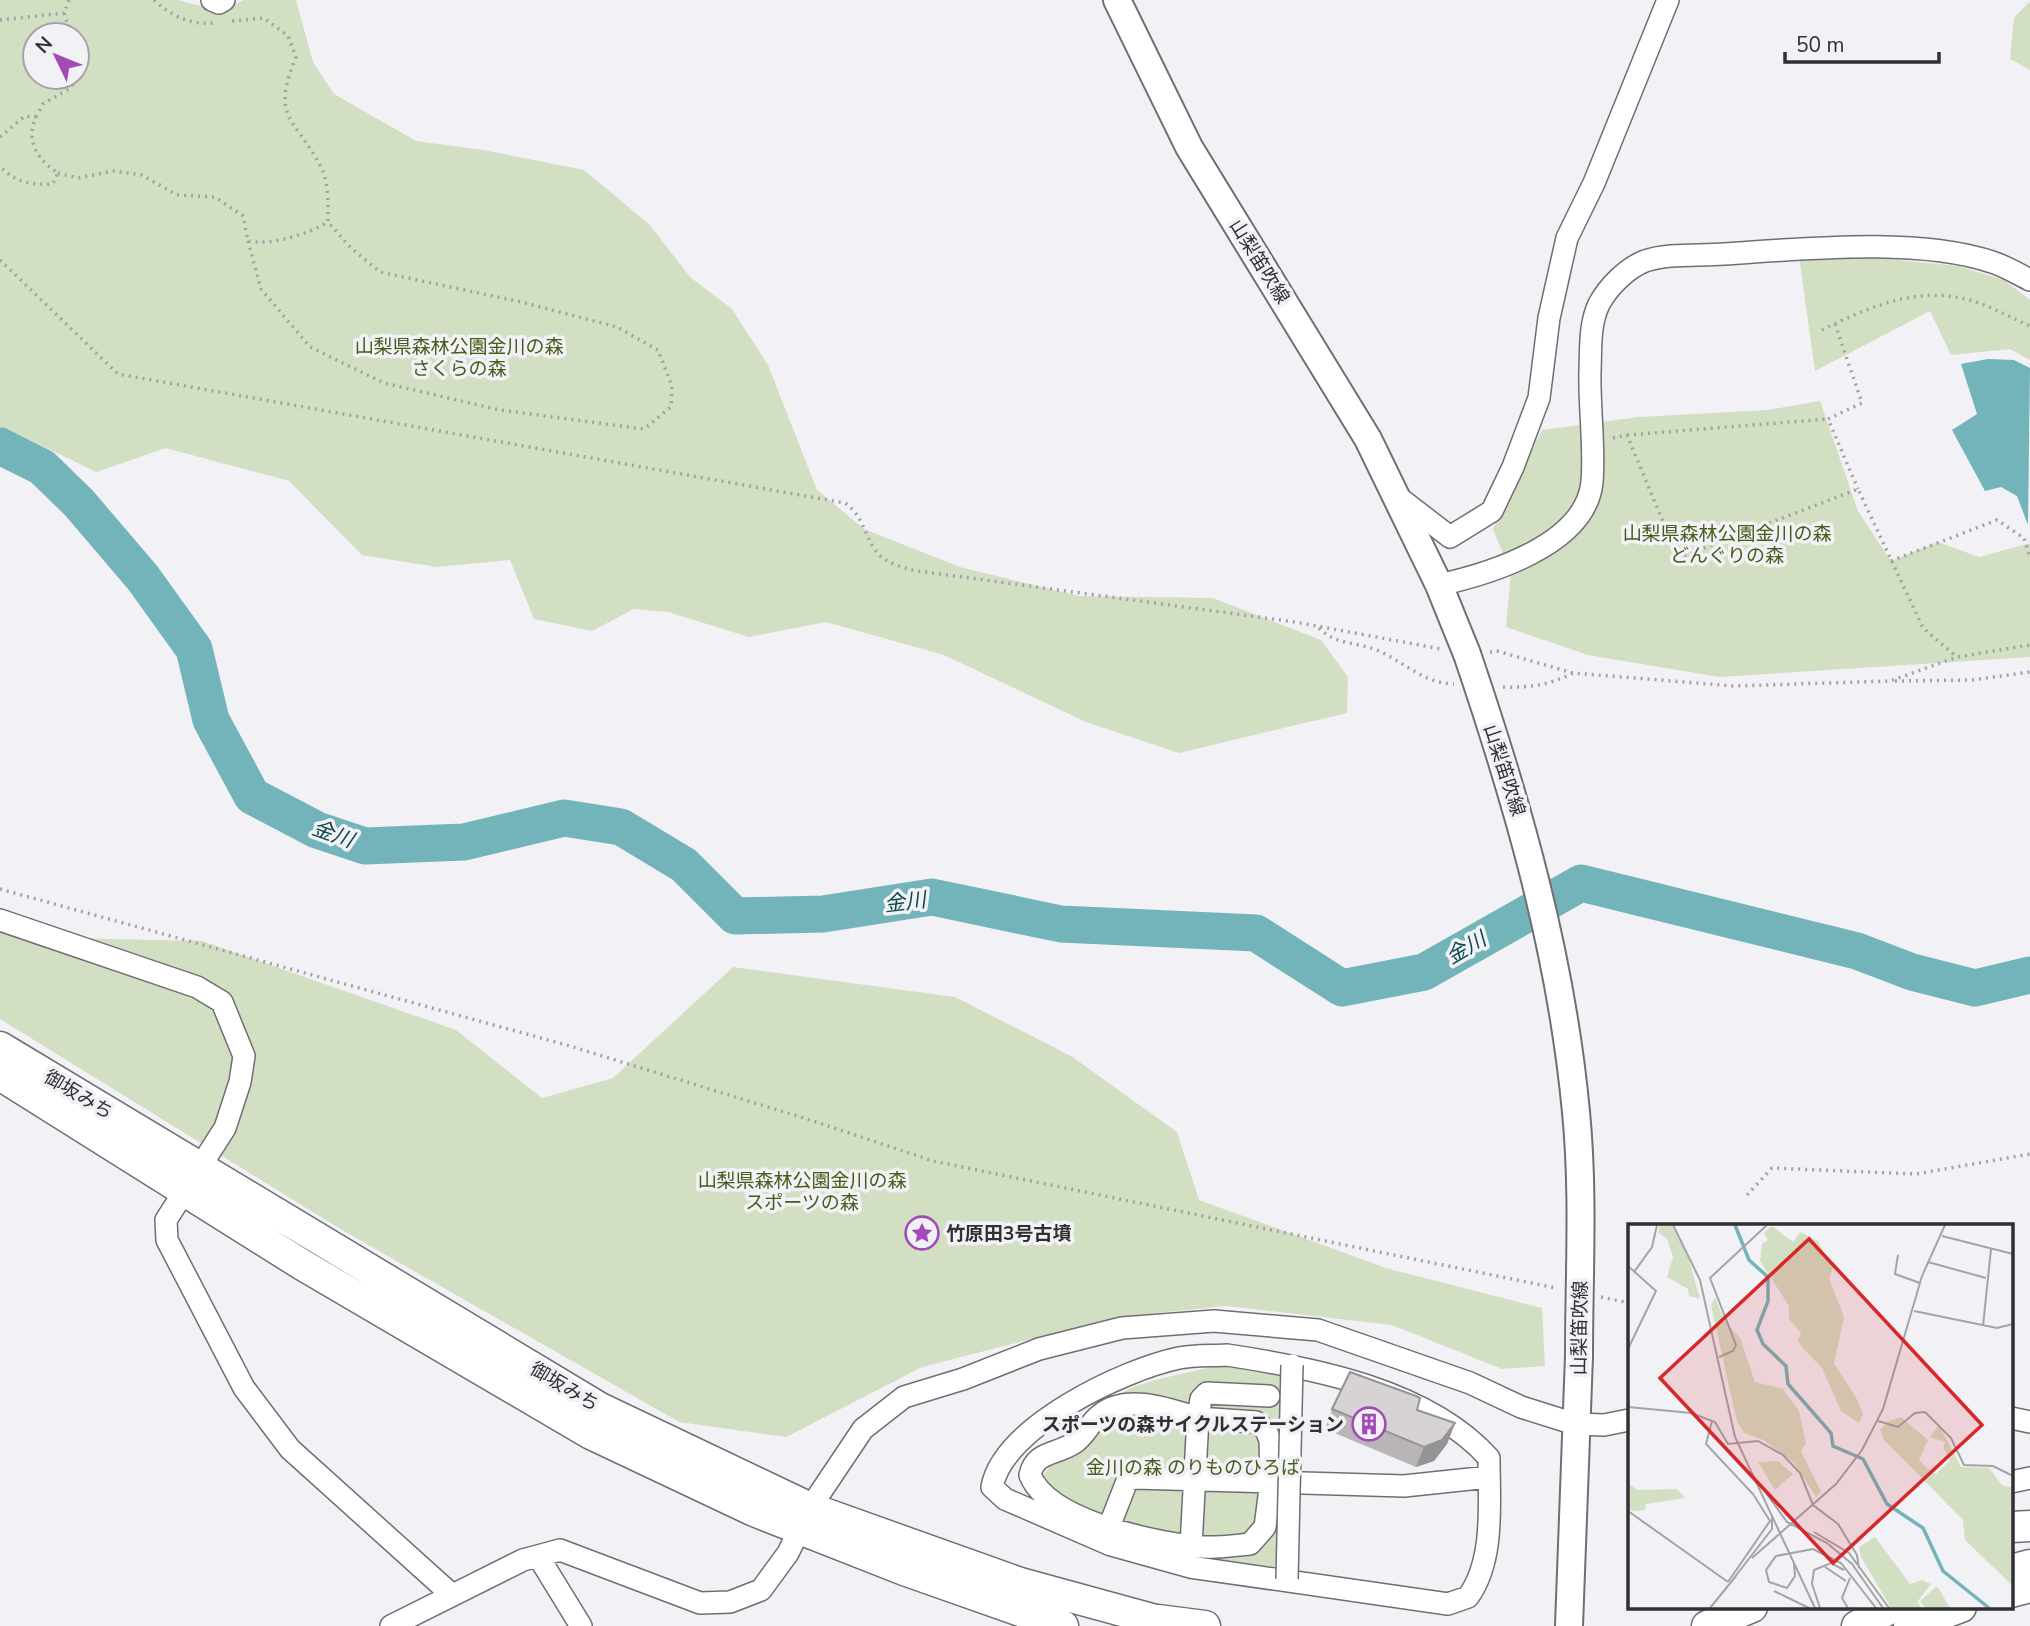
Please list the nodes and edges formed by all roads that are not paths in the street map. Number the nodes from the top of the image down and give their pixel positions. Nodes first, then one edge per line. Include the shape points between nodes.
1 (212, 0) edge
2 (224, 0) edge
3 (1116, 0) edge
4 (1668, 0) edge
5 (2030, 280) edge
6 (1398, 497) junction
7 (1439, 585) junction
8 (0, 920) edge
9 (0, 1047) edge
10 (0, 1074) edge
11 (194, 1179) junction
12 (1292, 1364) junction
13 (1269, 1396) dead end
14 (1198, 1418) junction
15 (2012, 1418) edge
16 (1628, 1420) edge
17 (2030, 1422) edge
18 (1576, 1424) junction
19 (1489, 1477) junction
20 (2030, 1478) edge
21 (1196, 1480) junction
22 (1271, 1481) junction
23 (2012, 1482) edge
24 (805, 1519) junction
25 (2030, 1526) edge
26 (1108, 1527) junction
27 (2012, 1527) edge
28 (1191, 1546) junction
29 (538, 1556) junction
30 (2030, 1565) edge
31 (2012, 1570) edge
32 (1287, 1579) junction
33 (2030, 1587) edge
34 (2012, 1592) edge
35 (452, 1595) junction
36 (1750, 1608) edge
37 (1891, 1608) edge
38 (1958, 1608) edge
39 (1144, 1618) junction
40 (391, 1626) edge
41 (581, 1626) edge
42 (1063, 1626) edge
43 (1177, 1626) edge
44 (1205, 1626) edge
45 (1569, 1626) edge
46 (1707, 1626) edge
47 (1857, 1626) edge
48 (1909, 1626) edge

1 - 2 street
3 - 6 main road, 山梨笛吹線 via 1189,147 1323,363
4 - 6 street via 1567,238 1549,318 1539,398 1492,511 1450,537
5 - 7 street via 1993,262 1938,251 1770,250 1645,261 1612,285 1592,327 1592,483 1586,503 1567,528 1528,555 1484,575
6 - 7 main road, 山梨笛吹線
7 - 18 main road, 山梨笛吹線, bridge via 1467,654 1526,837 1546,915 1566,1027 1581,1176
8 - 11 street via 197,987 222,1002 244,1056 240,1082 225,1128
9 - 11 highway, 御坂みち
10 - 11 highway, 御坂みち
11 - 24 highway, 御坂みち via 301,1264 591,1434
11 - 35 street via 166,1220 167,1240 244,1388 290,1449
12 - 19 street via 1343,1376 1468,1434 1489,1458
12 - 32 street, bridge
12 - 32 street via 1227,1355 1179,1358 1105,1385 1037,1424 1003,1458 992,1488 1005,1499 1111,1545 1189,1567
13 - 14 street via 1207,1393 1201,1399
14 - 21 street
14 - 22 street via 1256,1422 1266,1430
14 - 26 street via 1167,1408 1118,1405 1097,1416 1075,1443 1033,1463 1030,1475 1045,1497
15 - 17 street
16 - 18 street
18 - 24 street via 1521,1408 1469,1383 1318,1331 1214,1321 1122,1328 1039,1349 904,1397 863,1429
18 - 45 main road, 山梨笛吹線
19 - 22 street via 1404,1486
19 - 32 street via 1485,1566 1468,1597 1448,1604
20 - 23 street
21 - 22 street
21 - 26 street via 1127,1480
21 - 28 street
22 - 28 street via 1265,1527 1250,1544
24 - 29 street via 761,1590 730,1602 701,1603 560,1550
24 - 39 highway, 御坂みち
24 - 42 highway, 御坂みち
25 - 27 highway
26 - 28 street
29 - 35 street
29 - 41 street
30 - 31 highway
33 - 34 highway
35 - 40 street
36 - 46 highway
37 - 47 highway
38 - 48 highway
39 - 43 highway, 御坂みち
39 - 44 highway

